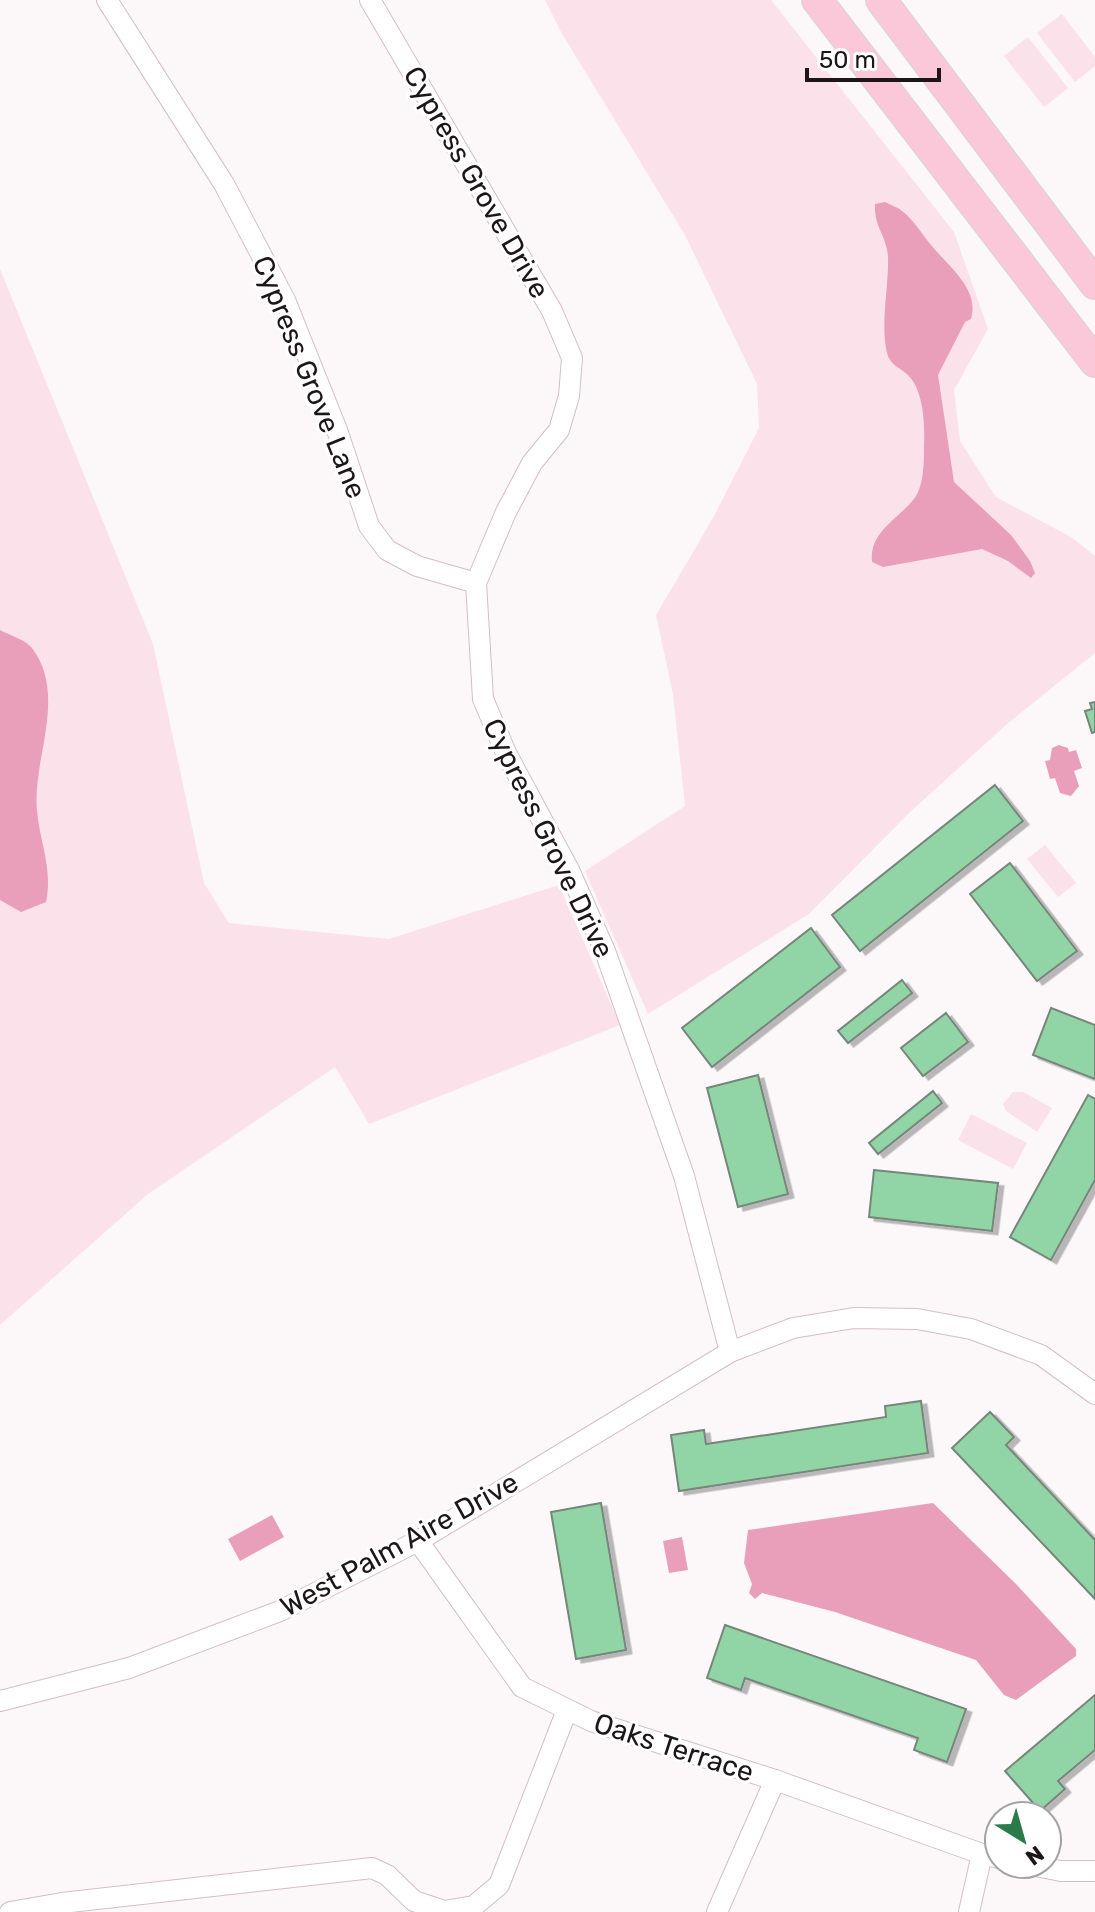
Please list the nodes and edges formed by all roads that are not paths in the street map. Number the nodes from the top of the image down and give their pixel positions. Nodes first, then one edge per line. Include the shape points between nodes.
1 (107, 0) edge
2 (370, 0) edge
3 (817, 0) edge
4 (881, 0) edge
5 (1095, 284) edge
6 (1095, 362) edge
7 (476, 583) junction
8 (730, 1352) junction
9 (1095, 1394) edge
10 (418, 1541) junction
11 (0, 1701) edge
12 (567, 1710) junction
13 (775, 1780) junction
14 (983, 1854) edge
15 (1063, 1871) edge
16 (1095, 1871) edge
17 (983, 1875) edge
18 (10, 1912) edge
19 (717, 1912) edge
20 (969, 1912) edge

1 - 7 street, Cypress Grove Lane via 224,184 285,300 369,526 387,550 417,566
2 - 7 street, Cypress Grove Drive via 552,311 572,358 559,430 532,463
3 - 6 main road
4 - 5 main road
7 - 8 street, Cypress Grove Drive via 483,699 605,951 684,1176
8 - 9 street, West Palm Aire Drive via 793,1328 854,1318 917,1319 971,1329 1041,1355
8 - 10 street, West Palm Aire Drive
10 - 11 street, West Palm Aire Drive via 280,1611 129,1668
10 - 12 street, Oaks Terrace via 522,1687
12 - 13 street, Oaks Terrace
12 - 18 street via 499,1885 474,1906 444,1911 414,1901 372,1868
13 - 14 street, Oaks Terrace
13 - 19 street
15 - 16 street
17 - 20 street

